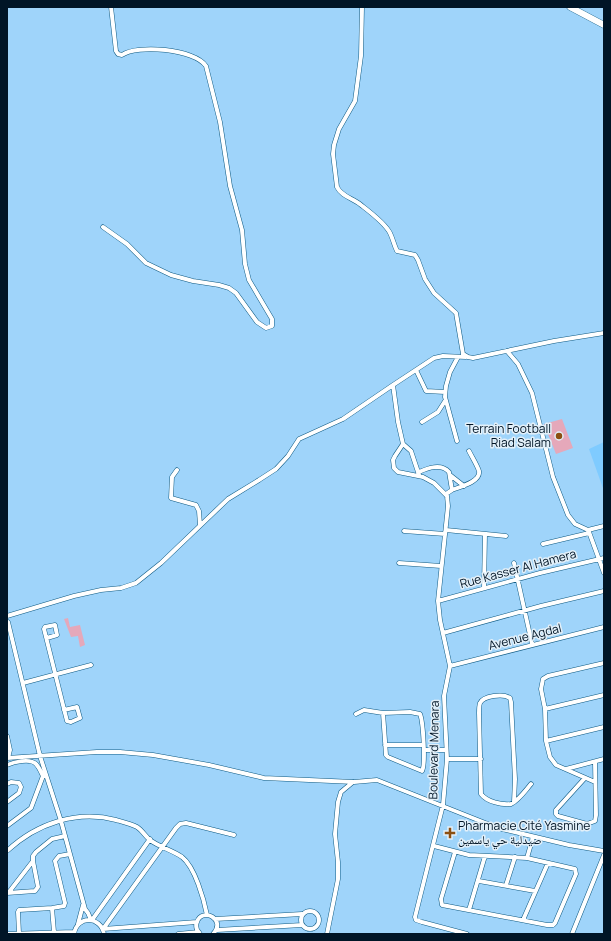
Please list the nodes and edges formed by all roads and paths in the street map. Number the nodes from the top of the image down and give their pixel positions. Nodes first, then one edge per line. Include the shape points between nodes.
1 (111, 7) edge
2 (362, 7) edge
3 (570, 7) edge
4 (604, 25) edge
5 (103, 227) dead end
6 (604, 333) edge
7 (507, 351) junction
8 (458, 357) junction
9 (468, 357) junction
10 (416, 370) junction
11 (393, 385) junction
12 (445, 392) junction
13 (445, 401) junction
14 (422, 422) dead end
15 (457, 441) dead end
16 (403, 444) junction
17 (469, 451) dead end
18 (177, 470) dead end
19 (419, 474) junction
20 (450, 474) junction
21 (464, 486) junction
22 (452, 490) junction
23 (446, 494) junction
24 (200, 525) junction
25 (604, 526) edge
26 (404, 531) dead end
27 (446, 532) junction
28 (588, 532) junction
29 (485, 534) junction
30 (506, 536) dead end
31 (543, 544) dead end
32 (602, 559) edge
33 (399, 563) dead end
34 (514, 563) dead end
35 (441, 566) junction
36 (604, 573) edge
37 (517, 579) junction
38 (484, 588) junction
39 (604, 591) edge
40 (438, 601) junction
41 (524, 610) junction
42 (7, 616) edge
43 (8, 622) edge
44 (604, 627) edge
45 (443, 633) junction
46 (47, 638) dead end
47 (532, 644) junction
48 (604, 663) edge
49 (91, 665) dead end
50 (450, 666) junction
51 (55, 675) junction
52 (23, 683) junction
53 (604, 695) edge
54 (545, 709) junction
55 (64, 710) junction
56 (383, 713) junction
57 (356, 714) dead end
58 (604, 727) edge
59 (7, 736) edge
60 (546, 741) junction
61 (385, 745) junction
62 (423, 745) junction
63 (424, 750) junction
64 (446, 750) junction
65 (40, 756) junction
66 (8, 758) edge
67 (446, 759) junction
68 (604, 759) edge
69 (481, 760) junction
70 (596, 762) junction
71 (7, 764) edge
72 (566, 769) junction
73 (585, 778) junction
74 (353, 782) junction
75 (596, 782) junction
76 (7, 784) edge
77 (532, 784) dead end
78 (7, 802) edge
79 (514, 802) junction
80 (443, 806) junction
81 (61, 821) junction
82 (7, 826) edge
83 (234, 835) dead end
84 (65, 836) junction
85 (533, 837) junction
86 (150, 839) junction
87 (162, 846) junction
88 (434, 846) junction
89 (7, 851) edge
90 (455, 852) junction
91 (604, 852) edge
92 (70, 854) junction
93 (604, 855) edge
94 (486, 856) junction
95 (515, 857) junction
96 (527, 858) junction
97 (33, 860) junction
98 (548, 863) junction
99 (479, 881) junction
100 (506, 885) junction
101 (535, 891) junction
102 (8, 893) edge
103 (83, 904) junction
104 (52, 908) junction
105 (469, 910) junction
106 (302, 914) junction
107 (207, 915) junction
108 (215, 919) junction
109 (92, 920) junction
110 (320, 920) junction
111 (523, 920) junction
112 (197, 922) junction
113 (330, 922) junction
114 (78, 924) junction
115 (303, 927) junction
116 (316, 928) junction
117 (103, 931) edge
118 (54, 932) junction
119 (215, 932) edge
120 (18, 933) junction
121 (74, 933) edge
122 (200, 933) edge
123 (7, 934) edge
124 (178, 934) edge
125 (306, 934) edge
126 (313, 934) edge
127 (327, 934) edge
128 (467, 934) edge
129 (572, 934) edge

1 - 5 street via 118,54 134,50 178,51 194,56 206,66 219,116 230,186 242,230 246,272 272,319 272,326 266,328 260,325 236,293 229,288 171,275 146,263 127,244
2 - 9 street via 361,56 356,101 339,129 334,145 337,186 343,195 361,205 384,224 397,251 416,256 434,293 456,313 464,354
3 - 4 highway
6 - 7 street
7 - 9 street
7 - 28 street via 518,364 532,393 552,477 568,516
8 - 9 street
8 - 10 street via 439,356
8 - 12 street via 450,372
10 - 11 street
10 - 12 street via 426,391
11 - 16 street
11 - 24 street via 343,419 299,439 276,469 228,499
12 - 13 street
13 - 14 street via 438,412
13 - 15 street
16 - 19 street via 411,451
16 - 19 street via 393,460 394,468 398,472
17 - 21 street via 479,474 475,480
18 - 24 street via 172,477 171,498 196,505
19 - 20 street via 431,467 440,467 448,470
19 - 23 street
20 - 21 street
20 - 22 street
21 - 22 street
22 - 23 street
23 - 27 street, Boulevard Menara
24 - 42 street via 161,563 131,585 74,596
25 - 28 street
26 - 27 street
27 - 29 street
27 - 35 street, Boulevard Menara
28 - 31 street
28 - 32 street
29 - 30 street
29 - 38 street
32 - 36 street
32 - 37 street, Rue Kasser Al Hamera
33 - 35 street
34 - 37 street
35 - 40 street, Boulevard Menara
37 - 38 street, Rue Kasser Al Hamera
37 - 41 street
38 - 40 street, Rue Kasser Al Hamera
39 - 41 street
40 - 45 street, Boulevard Menara
41 - 45 street
41 - 47 street
43 - 52 street
44 - 47 street, Avenue Agdal
45 - 50 street, Boulevard Menara
46 - 51 street
47 - 50 street, Avenue Agdal
48 - 54 street via 544,678 541,681 541,689
49 - 51 street
50 - 64 street, Boulevard Menara via 444,704
51 - 52 street
51 - 55 street
52 - 65 street
53 - 54 street
54 - 60 street
55 - 55 street via 77,707 80,718 68,722
56 - 57 street via 364,710
56 - 61 street
56 - 62 street via 420,714
58 - 60 street
59 - 66 street via 10,750
60 - 72 street via 552,762
61 - 62 street
61 - 63 street via 388,757 421,771 424,768
62 - 63 street
63 - 64 street
64 - 67 street, Boulevard Menara
65 - 66 street
65 - 74 street via 97,752 140,753 264,778
65 - 81 street
67 - 69 street
67 - 80 street, Boulevard Menara
68 - 70 street
69 - 79 street via 482,796 507,804
69 - 79 street via 479,704 483,700 505,695 510,698 511,707
70 - 72 street
70 - 75 street
71 - 82 street via 32,762 37,765 43,776 32,808
72 - 73 street
73 - 75 street
73 - 75 street via 556,810 558,816 587,824 595,821
74 - 80 street via 372,779 382,781
74 - 113 street via 341,792 338,802 335,834 338,879
76 - 78 street via 17,782 21,787 20,793
77 - 79 street
80 - 85 street via 498,828
80 - 88 street, Boulevard Menara
81 - 84 street
81 - 86 street via 86,816 109,818 137,827
81 - 89 street via 36,830
83 - 87 street via 184,823 178,826
84 - 92 street
84 - 97 street via 52,839 36,852
85 - 91 street
85 - 96 street
86 - 87 street
86 - 109 street
87 - 107 street via 182,858 193,872 205,902
87 - 117 street
88 - 90 street
88 - 128 street, Boulevard Menara via 415,918
90 - 94 street
90 - 105 street via 441,903
92 - 103 street
92 - 104 street via 59,856 55,861 65,905
93 - 129 street
94 - 95 street
94 - 99 street
95 - 96 street
95 - 100 street
96 - 98 street
97 - 102 street
97 - 102 street via 37,890
98 - 101 street
98 - 111 street via 576,870 568,895 554,924
99 - 100 street
99 - 105 street
100 - 101 street
101 - 111 street
103 - 109 street
103 - 114 street
104 - 118 street
104 - 120 street via 20,910
105 - 111 street
106 - 108 street
106 - 110 street via 313,911
106 - 115 street via 300,921
107 - 108 street
107 - 112 street
108 - 119 street
109 - 114 street
109 - 117 street via 99,923
110 - 113 street
110 - 116 street
112 - 117 street
112 - 122 street via 196,926
113 - 127 street
114 - 121 street
115 - 116 street via 312,930
115 - 119 street
115 - 125 street
116 - 126 street
118 - 120 street
118 - 121 street
120 - 123 street
122 - 124 street

